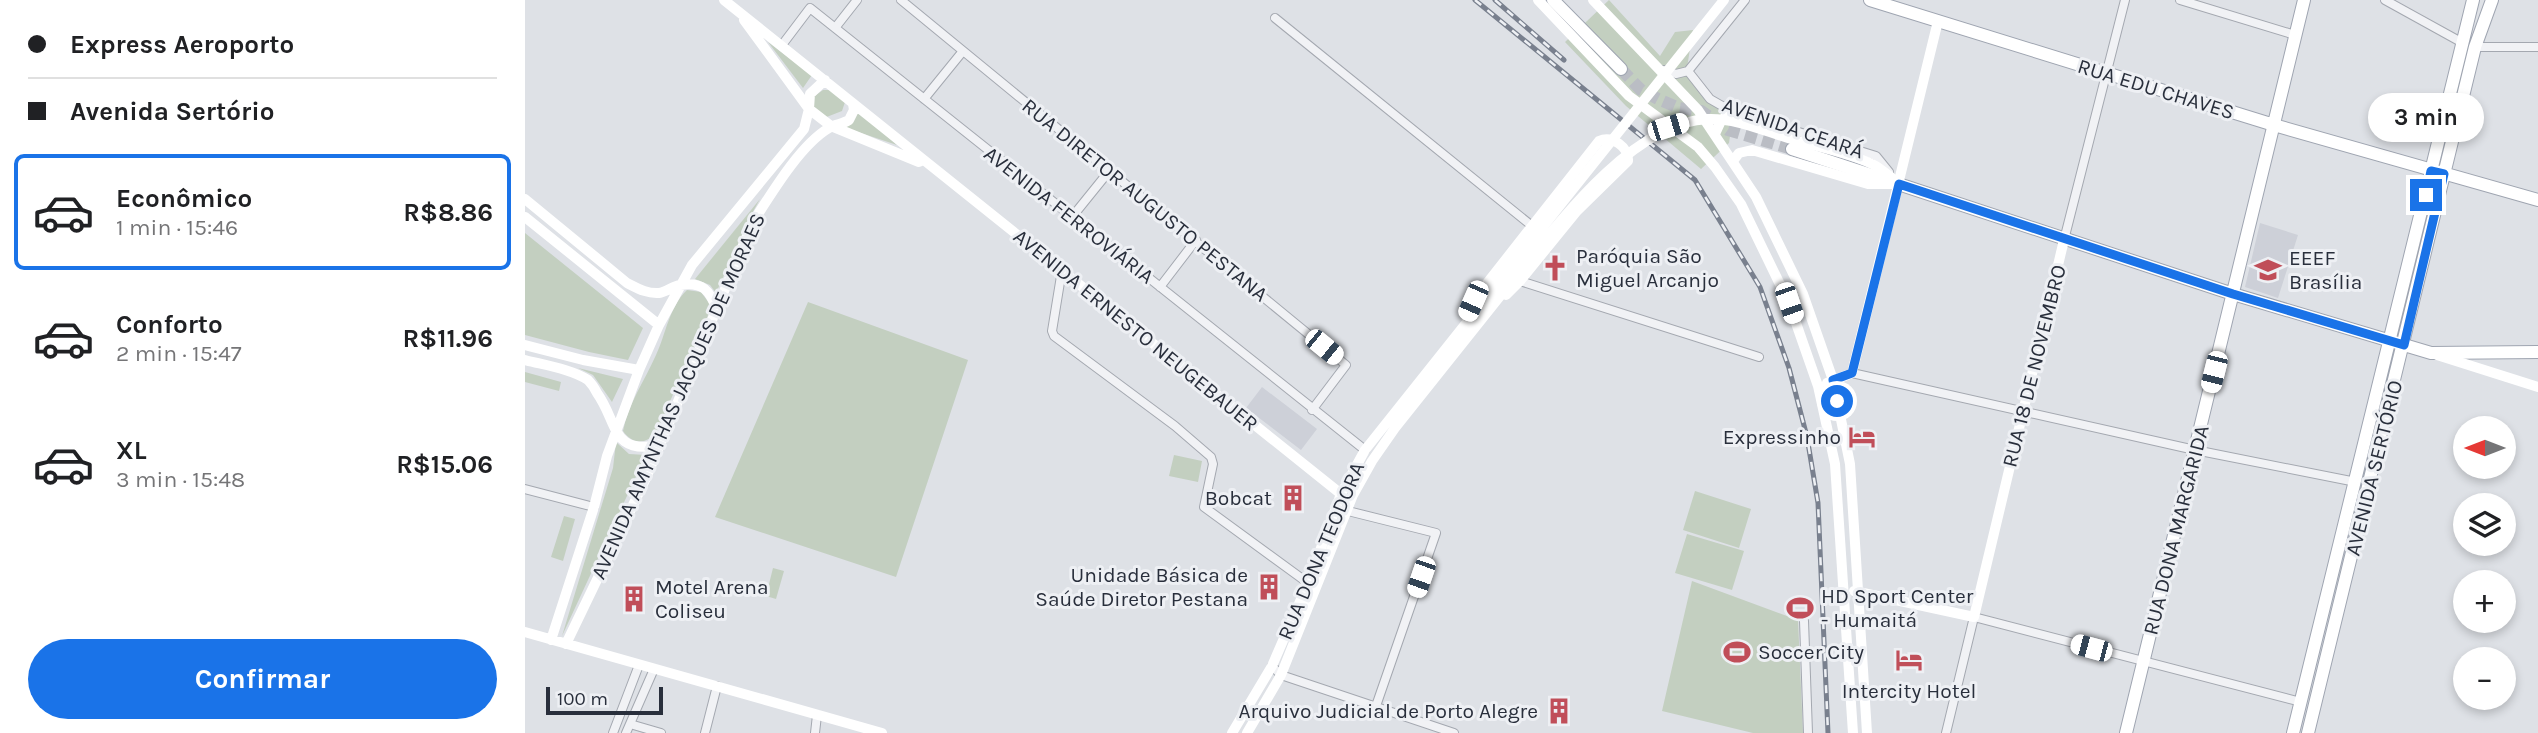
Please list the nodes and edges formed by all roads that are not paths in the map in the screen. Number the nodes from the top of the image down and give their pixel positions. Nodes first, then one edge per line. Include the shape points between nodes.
1 (857, 0) edge
2 (901, 0) edge
3 (1538, 0) edge
4 (1553, 0) edge
5 (1593, 0) edge
6 (1724, 0) edge
7 (1745, 0) edge
8 (1870, 0) edge
9 (2125, 0) edge
10 (2180, 0) edge
11 (2304, 0) edge
12 (2385, 0) edge
13 (2473, 0) edge
14 (2492, 0) edge
15 (729, 4) edge
16 (1275, 18) dead end
17 (1938, 21) junction
18 (835, 28) junction
19 (2295, 35) junction
20 (2461, 42) junction
21 (782, 45) junction
22 (2475, 47) junction
23 (2538, 47) edge
24 (963, 51) junction
25 (1654, 66) junction
26 (1621, 69) tunnel mouth
27 (1688, 71) junction
28 (2106, 73) junction
29 (825, 80) junction
30 (924, 99) junction
31 (853, 104) junction
32 (809, 109) junction
33 (1731, 111) junction
34 (2274, 125) junction
35 (831, 126) junction
36 (1714, 134) junction
37 (1792, 149) tunnel mouth
38 (1733, 161) junction
39 (930, 166) junction
40 (1110, 170) junction
41 (2438, 173) junction
42 (1898, 183) junction
43 (525, 199) edge
44 (2538, 200) edge
45 (525, 217) edge
46 (1072, 217) junction
47 (1532, 226) junction
48 (1196, 240) junction
49 (2064, 240) junction
50 (1062, 270) junction
51 (1520, 281) junction
52 (1506, 282) junction
53 (680, 285) junction
54 (1160, 286) junction
55 (2233, 294) junction
56 (717, 310) junction
57 (1487, 312) junction
58 (659, 325) junction
59 (1460, 330) junction
60 (2391, 341) junction
61 (525, 345) edge
62 (2404, 345) junction
63 (2538, 352) edge
64 (2431, 353) junction
65 (1759, 356) dead end
66 (525, 360) edge
67 (639, 370) junction
68 (1852, 373) junction
69 (1833, 380) junction
70 (1818, 386) junction
71 (2538, 387) edge
72 (1312, 410) junction
73 (2023, 412) junction
74 (615, 433) junction
75 (659, 445) junction
76 (1365, 450) junction
77 (2195, 450) junction
78 (2356, 482) junction
79 (525, 489) edge
80 (1341, 494) junction
81 (1353, 495) junction
82 (594, 507) junction
83 (1348, 511) junction
84 (1331, 520) junction
85 (1308, 583) junction
86 (1844, 589) junction
87 (1860, 592) junction
88 (1974, 617) junction
89 (1804, 621) dead end
90 (525, 632) edge
91 (551, 640) junction
92 (566, 644) junction
93 (2144, 662) junction
94 (639, 665) junction
95 (1272, 666) junction
96 (654, 669) junction
97 (1281, 675) junction
98 (717, 687) junction
99 (2301, 702) junction
100 (1376, 706) junction
101 (817, 715) junction
102 (631, 724) junction
103 (613, 733) edge
104 (626, 733) edge
105 (661, 733) edge
106 (705, 733) edge
107 (815, 733) edge
108 (882, 733) edge
109 (1232, 733) edge
110 (1247, 733) edge
111 (1454, 733) edge
112 (1808, 733) edge
113 (1853, 733) edge
114 (1867, 733) edge
115 (1946, 733) edge
116 (2126, 733) edge
117 (2293, 733) edge
118 (2308, 733) edge

1 - 18 street
2 - 24 street, RUA DIRETOR AUGUSTO PESTANA
3 - 70 main road via 1629,96 1697,147 1715,167 1765,251
4 - 26 main road
5 - 25 main road
6 - 52 main road, bridge
7 - 27 street
8 - 17 main road, RUA EDU CHAVES
9 - 28 street, RUA 18 DE NOVEMBRO
10 - 19 street
11 - 19 main road, RUA DONA MARGARIDA
12 - 20 street
13 - 20 main road, AVENIDA SERTÓRIO
14 - 22 main road, AVENIDA SERTÓRIO
15 - 21 main road, AVENIDA ERNESTO NEUGEBAUER
15 - 32 main road, AVENIDA ERNESTO NEUGEBAUER
16 - 47 street
17 - 28 main road, RUA EDU CHAVES
17 - 42 main road
18 - 21 street, AVENIDA FERROVIÁRIA via 810,8
18 - 30 street, AVENIDA FERROVIÁRIA
19 - 34 main road, RUA DONA MARGARIDA
20 - 41 main road, AVENIDA SERTÓRIO
21 - 29 main road, AVENIDA ERNESTO NEUGEBAUER
22 - 23 street
22 - 41 main road, AVENIDA SERTÓRIO
24 - 30 street
24 - 40 street, RUA DIRETOR AUGUSTO PESTANA
25 - 27 street via 1677,74
25 - 36 main road via 1698,110
27 - 33 street, AVENIDA CEARÁ via 1710,99
28 - 34 main road, RUA EDU CHAVES
28 - 49 street, RUA 18 DE NOVEMBRO
29 - 31 main road, AVENIDA ERNESTO NEUGEBAUER
29 - 32 main road via 810,94
30 - 46 street, AVENIDA FERROVIÁRIA
31 - 35 main road via 849,120
31 - 39 main road, AVENIDA ERNESTO NEUGEBAUER
32 - 35 main road, AVENIDA ERNESTO NEUGEBAUER
32 - 53 main road, AVENIDA AMYNTHAS JACQUES DE MORAES via 804,129
33 - 36 main road
33 - 42 street, AVENIDA CEARÁ via 1876,156
34 - 41 main road, RUA EDU CHAVES
34 - 55 main road, RUA DONA MARGARIDA
35 - 39 main road, AVENIDA ERNESTO NEUGEBAUER
35 - 56 main road, AVENIDA AMYNTHAS JACQUES DE MORAES via 814,139 775,186 753,222
36 - 38 main road
37 - 42 main road, AVENIDA CEARÁ
38 - 42 main road, AVENIDA CEARÁ via 1739,153 1752,150 1868,184
38 - 69 main road via 1756,197 1803,294
39 - 50 main road, AVENIDA ERNESTO NEUGEBAUER
40 - 46 street
40 - 48 street, RUA DIRETOR AUGUSTO PESTANA
41 - 44 main road, RUA EDU CHAVES
41 - 60 main road, AVENIDA SERTÓRIO
41 - 62 main road, AVENIDA SERTÓRIO
42 - 49 main road, AVENIDA CEARÁ
42 - 52 main road, bridge via 1873,164 1737,122 1690,120 1668,127 1611,169
42 - 68 main road
43 - 53 main road via 627,283 661,293
45 - 58 main road
46 - 54 street, AVENIDA FERROVIÁRIA
47 - 51 main road via 1599,141 1611,139 1625,149 1628,161 1576,212
47 - 59 main road via 1473,301
48 - 54 street
48 - 72 street, RUA DIRETOR AUGUSTO PESTANA via 1346,365
49 - 55 main road, AVENIDA CEARÁ
49 - 73 main road, RUA 18 DE NOVEMBRO
50 - 80 main road, AVENIDA ERNESTO NEUGEBAUER
50 - 85 street via 1054,336 1211,457 1205,507
51 - 57 main road
51 - 65 street
52 - 57 main road, RUA DONA TEODORA
52 - 59 main road, RUA DONA TEODORA
53 - 56 main road via 699,285 710,293
53 - 58 main road, AVENIDA AMYNTHAS JACQUES DE MORAES
54 - 72 street, AVENIDA FERROVIÁRIA
55 - 60 main road, AVENIDA CEARÁ
55 - 77 main road, RUA DONA MARGARIDA
56 - 75 main road, AVENIDA AMYNTHAS JACQUES DE MORAES
57 - 81 main road, RUA DONA TEODORA via 1395,428
58 - 67 main road, AVENIDA AMYNTHAS JACQUES DE MORAES
59 - 76 main road, RUA DONA TEODORA
60 - 62 main road, AVENIDA CEARÁ
60 - 78 main road, AVENIDA SERTÓRIO
61 - 67 main road
62 - 64 main road, AVENIDA CEARÁ
62 - 118 main road, AVENIDA SERTÓRIO
63 - 64 main road
64 - 71 main road, AVENIDA CEARÁ
66 - 74 main road via 589,380 606,406
67 - 74 main road, AVENIDA AMYNTHAS JACQUES DE MORAES
68 - 69 main road
68 - 73 street
69 - 70 main road
69 - 87 main road via 1850,464
70 - 86 main road via 1835,464
72 - 76 street, AVENIDA FERROVIÁRIA
73 - 77 street
73 - 88 main road, RUA 18 DE NOVEMBRO
74 - 75 main road via 643,449
74 - 82 main road, AVENIDA AMYNTHAS JACQUES DE MORAES
75 - 92 main road, AVENIDA AMYNTHAS JACQUES DE MORAES
76 - 80 main road, RUA DONA TEODORA
77 - 78 street
77 - 93 main road, RUA DONA MARGARIDA
78 - 99 main road, AVENIDA SERTÓRIO
79 - 82 street
80 - 81 main road
80 - 84 main road, RUA DONA TEODORA
81 - 83 main road, RUA DONA TEODORA
82 - 91 main road, AVENIDA AMYNTHAS JACQUES DE MORAES
83 - 84 street
83 - 97 main road, RUA DONA TEODORA
83 - 100 street via 1436,533
84 - 85 main road, RUA DONA TEODORA
85 - 95 main road, RUA DONA TEODORA
86 - 87 main road
86 - 113 main road
87 - 88 main road
87 - 114 main road
88 - 93 street
88 - 115 street, RUA 18 DE NOVEMBRO
89 - 112 street
90 - 91 main road
91 - 92 main road
92 - 94 main road
93 - 99 street
93 - 116 main road, RUA DONA MARGARIDA
94 - 96 main road
94 - 103 street
95 - 97 street
95 - 109 main road, RUA DONA TEODORA
96 - 98 main road
96 - 102 street
97 - 100 street
97 - 110 main road, RUA DONA TEODORA
98 - 101 main road
98 - 106 street
99 - 117 main road, AVENIDA SERTÓRIO
100 - 111 street
101 - 107 street
101 - 108 main road
102 - 104 street
102 - 105 street

